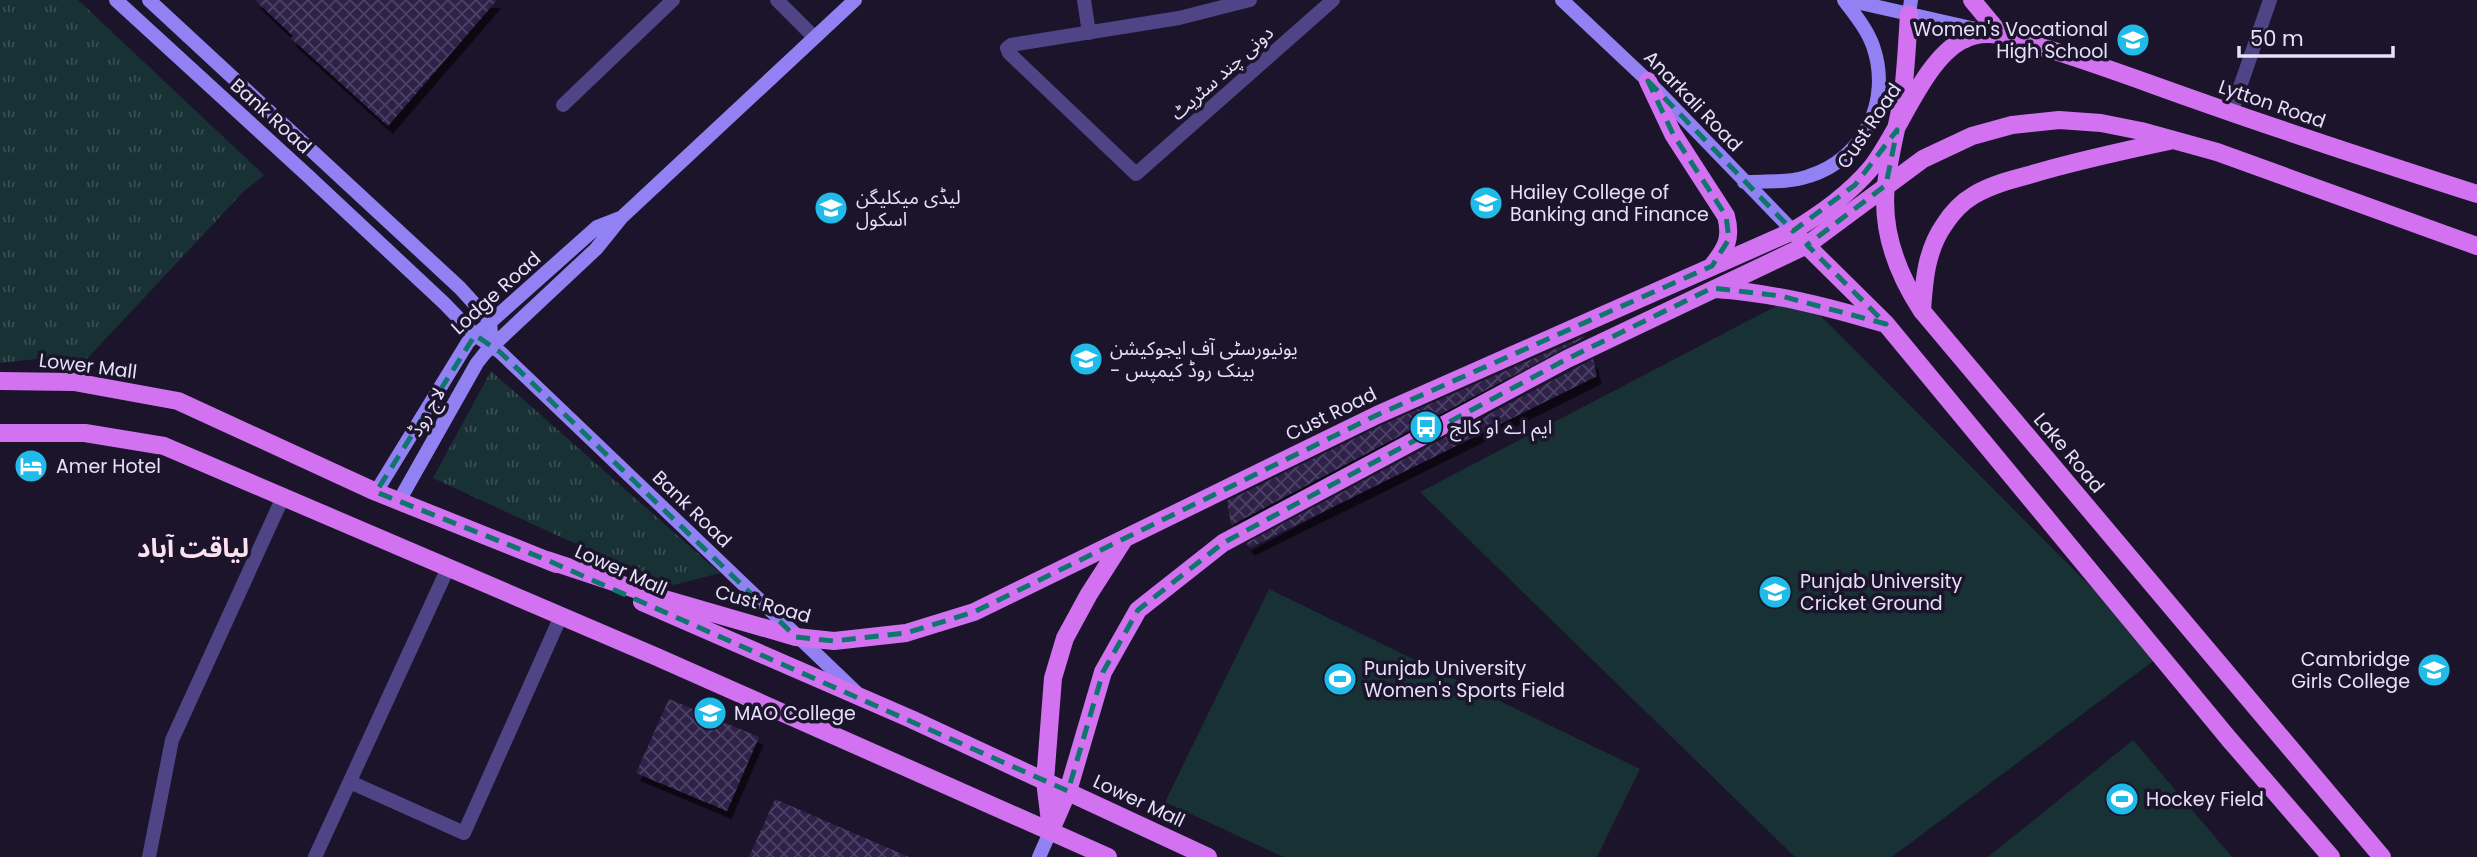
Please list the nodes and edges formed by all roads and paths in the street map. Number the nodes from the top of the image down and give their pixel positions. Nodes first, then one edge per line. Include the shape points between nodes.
1 (116, 0) edge
2 (149, 0) edge
3 (673, 0) edge
4 (777, 0) edge
5 (855, 0) edge
6 (1084, 0) edge
7 (1250, 0) edge
8 (1333, 0) edge
9 (1562, 0) edge
10 (1845, 0) edge
11 (1972, 0) edge
12 (2270, 0) edge
13 (1910, 7) edge
14 (1089, 33) junction
15 (2001, 35) junction
16 (814, 37) junction
17 (2054, 51) joint
18 (1648, 81) junction
19 (563, 104) dead end
20 (2231, 113) junction
21 (1897, 130) junction
22 (2172, 140) junction
23 (1744, 182) junction
24 (1886, 185) junction
25 (2477, 194) edge
26 (621, 218) junction
27 (1793, 232) junction
28 (1807, 245) junction
29 (2477, 246) edge
30 (1713, 266) junction
31 (1712, 288) junction
32 (1922, 311) junction
33 (490, 321) junction
34 (1886, 324) junction
35 (475, 335) junction
36 (492, 345) junction
37 (0, 381) edge
38 (0, 433) edge
39 (376, 492) junction
40 (283, 497) junction
41 (399, 501) junction
42 (1126, 537) junction
43 (547, 560) junction
44 (448, 568) junction
45 (561, 616) junction
46 (796, 637) junction
47 (866, 701) junction
48 (1045, 781) junction
49 (350, 782) junction
50 (1068, 791) junction
51 (1051, 830) junction
52 (149, 857) edge
53 (315, 857) edge
54 (1039, 857) edge
55 (1108, 857) edge
56 (1208, 857) edge
57 (2331, 857) edge
58 (2382, 857) edge

1 - 35 street, Bank Road
2 - 33 street, Bank Road
3 - 19 street
4 - 16 street
5 - 16 street, Lodge Road
6 - 14 street
7 - 14 street
8 - 14 street, دونی چند سٹریٹ via 1136,174 1007,48
9 - 18 street, Anarkali Road
10 - 13 street
10 - 23 street via 1866,29 1879,70 1877,101 1868,129 1855,148 1827,170 1783,181
11 - 15 main road
12 - 20 street
13 - 15 street
13 - 21 main road, Lake Road
15 - 17 main road, Cust Road
15 - 21 main road, Cust Road via 1977,34 1949,49 1923,83
16 - 26 street, Lodge Road
17 - 20 main road, Lytton Road
18 - 23 street, Anarkali Road
18 - 30 main road via 1673,134 1726,216 1729,239
20 - 25 main road, Lytton Road
21 - 24 main road, Lake Road
21 - 27 main road, Cust Road via 1855,185
22 - 24 main road via 2101,123 2059,120 2011,125 1972,136 1923,159
22 - 29 main road
22 - 32 main road via 2059,166 1973,196 1943,226 1930,252
23 - 27 street, Anarkali Road
24 - 28 main road
24 - 32 main road, Lake Road via 1889,240 1897,266
26 - 33 street, Lodge Road via 597,228
26 - 36 street, Lodge Road via 596,248
27 - 28 main road
27 - 30 main road, Cust Road
28 - 31 main road
28 - 34 main road
30 - 42 main road, Cust Road via 1377,415
31 - 34 main road via 1811,302
31 - 50 main road via 1567,359 1223,543 1138,611 1103,673
32 - 58 main road, Lake Road
33 - 35 street, Lodge Road
33 - 36 street
34 - 57 main road
35 - 36 street, Bank Road
35 - 39 street, Lodge Road
36 - 41 street, لاج روڈ via 477,363
36 - 46 street, Bank Road
37 - 39 main road, Lower Mall via 74,382 178,401
38 - 40 main road via 85,433 164,446
39 - 41 main road, Lower Mall
40 - 44 main road
40 - 52 street via 172,740
41 - 43 main road, Lower Mall
42 - 46 main road, Cust Road via 974,612 906,633 834,640
42 - 48 main road via 1065,638 1053,678
43 - 46 main road, Cust Road
43 - 47 main road, Lower Mall
44 - 45 main road
44 - 49 street
45 - 49 street via 464,833
45 - 51 main road
46 - 47 street, Bank Road
47 - 48 main road, Lower Mall
48 - 50 main road, Lower Mall
48 - 51 main road
49 - 53 street
50 - 51 main road
50 - 56 main road, Lower Mall
51 - 54 street
51 - 55 main road

